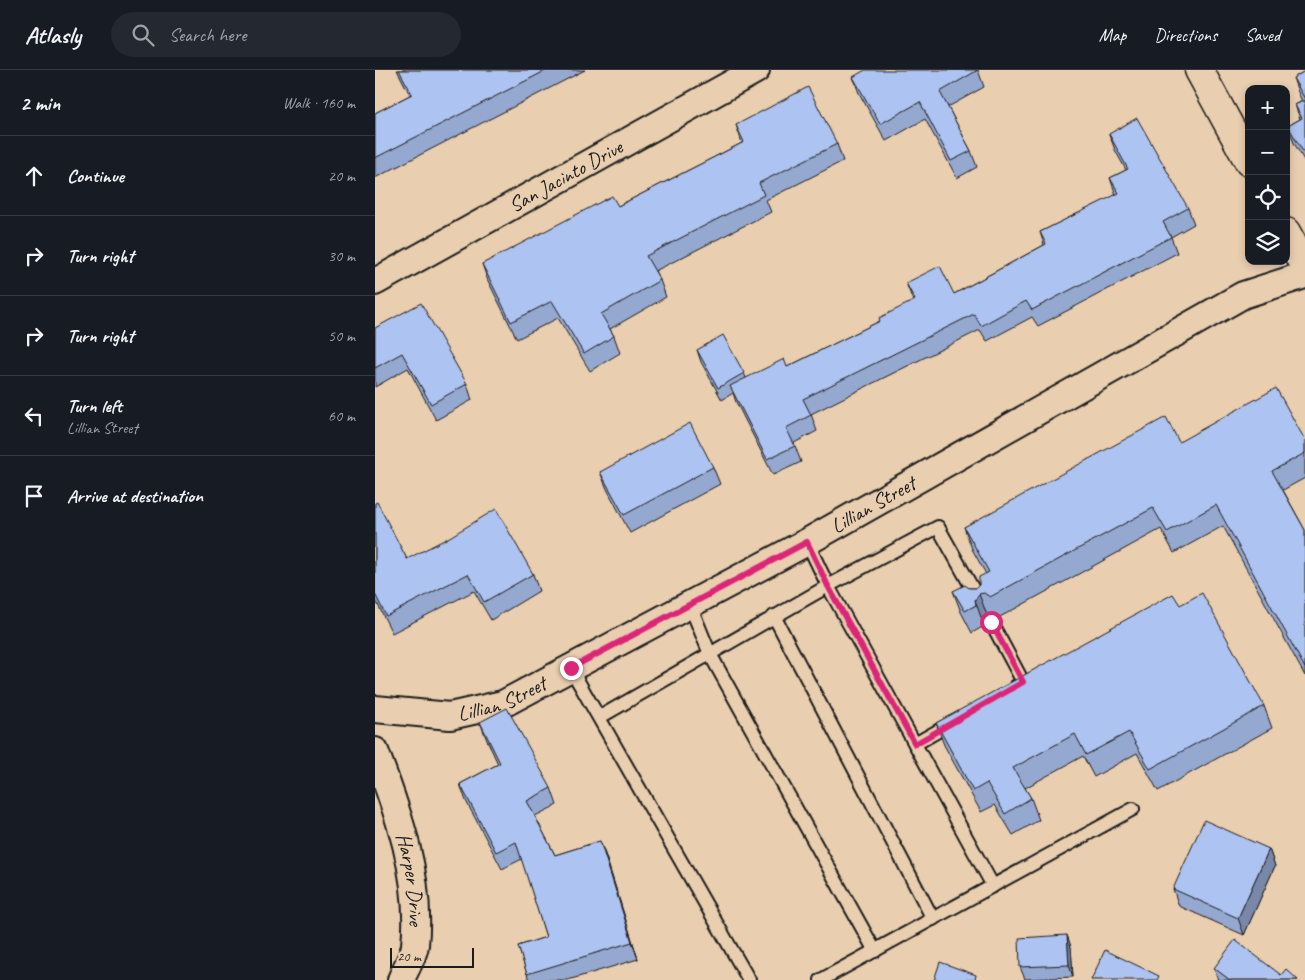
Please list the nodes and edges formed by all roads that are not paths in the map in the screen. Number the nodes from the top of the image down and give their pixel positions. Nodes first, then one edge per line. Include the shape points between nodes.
1 (756, 70) edge
2 (1199, 70) edge
3 (1245, 155) edge
4 (1290, 239) edge
5 (1305, 266) edge
6 (1305, 275) edge
7 (375, 282) edge
8 (807, 542) junction
9 (828, 586) junction
10 (980, 602) edge
11 (689, 605) junction
12 (774, 616) junction
13 (991, 622) edge
14 (710, 654) junction
15 (571, 668) junction
16 (1006, 692) edge
17 (375, 709) edge
18 (965, 715) edge
19 (600, 717) junction
20 (915, 744) junction
21 (375, 751) edge
22 (1133, 810) dead end
23 (993, 886) junction
24 (933, 919) junction
25 (875, 950) junction
26 (401, 980) edge
27 (749, 980) edge
28 (821, 980) edge

1 - 7 street, San Jacinto Drive
2 - 3 street
4 - 5 street
6 - 8 street, Lillian Street via 1243,295
8 - 9 lane
8 - 11 street, Lillian Street
9 - 10 lane via 938,526
9 - 12 lane
9 - 20 lane
11 - 14 lane
11 - 15 street, Lillian Street
12 - 14 lane
12 - 24 lane
13 - 16 lane via 1023,682
14 - 19 lane
14 - 25 lane
15 - 17 street, Lillian Street via 503,704 450,716
15 - 19 lane
18 - 20 lane
19 - 27 lane
20 - 23 lane
21 - 26 street, Harper Drive via 392,796 415,879 415,946
22 - 23 lane
23 - 24 lane
24 - 25 lane
25 - 28 lane

